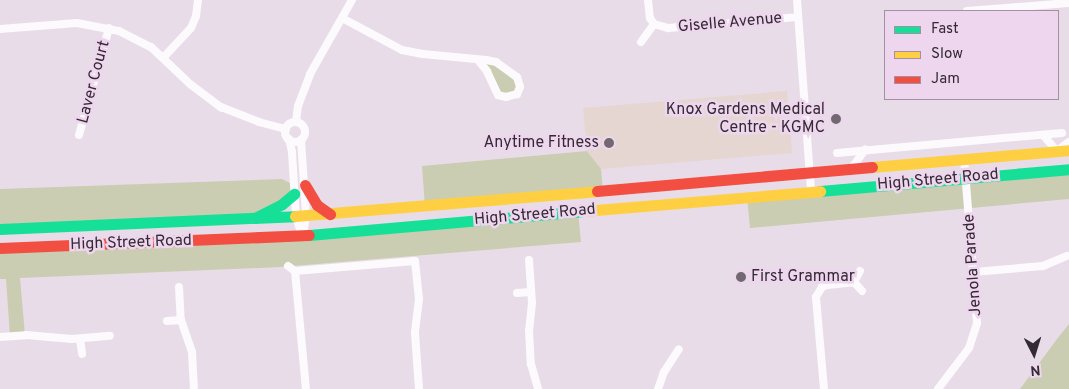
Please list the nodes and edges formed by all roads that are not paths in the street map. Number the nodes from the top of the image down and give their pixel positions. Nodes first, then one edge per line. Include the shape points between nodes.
1 (198, 0) edge
2 (352, 0) edge
3 (648, 0) edge
4 (797, 0) edge
5 (1069, 3) edge
6 (980, 10) edge
7 (798, 17) junction
8 (342, 18) junction
9 (654, 24) junction
10 (109, 28) junction
11 (0, 29) edge
12 (641, 42) dead end
13 (163, 58) junction
14 (478, 60) junction
15 (296, 122) junction
16 (286, 129) junction
17 (1062, 133) dead end
18 (1043, 134) junction
19 (79, 135) dead end
20 (289, 140) junction
21 (301, 140) junction
22 (1069, 142) edge
23 (865, 150) junction
24 (1069, 150) edge
25 (1057, 151) junction
26 (837, 153) dead end
27 (964, 159) junction
28 (851, 168) junction
29 (1069, 169) edge
30 (810, 172) junction
31 (965, 178) junction
32 (305, 185) junction
33 (595, 191) junction
34 (811, 191) junction
35 (294, 194) junction
36 (626, 207) junction
37 (330, 214) junction
38 (301, 217) junction
39 (249, 220) junction
40 (75, 226) junction
41 (0, 229) edge
42 (302, 236) junction
43 (86, 244) junction
44 (0, 248) edge
45 (1066, 256) dead end
46 (529, 260) dead end
47 (288, 266) dead end
48 (295, 271) junction
49 (860, 271) dead end
50 (974, 272) junction
51 (854, 282) junction
52 (179, 287) dead end
53 (862, 291) dead end
54 (531, 292) junction
55 (517, 293) dead end
56 (181, 320) junction
57 (167, 321) dead end
58 (110, 336) dead end
59 (0, 337) edge
60 (80, 339) junction
61 (679, 349) dead end
62 (82, 354) dead end
63 (194, 389) edge
64 (306, 389) edge
65 (419, 389) edge
66 (538, 389) edge
67 (658, 389) edge
68 (824, 389) edge
69 (938, 389) edge

1 - 13 street via 191,28
2 - 8 street
3 - 9 street
4 - 7 street
5 - 6 street
7 - 9 street, Giselle Avenue via 668,28
7 - 30 street
8 - 14 street via 402,50
8 - 15 street via 310,74 301,95
9 - 12 street, Giselle Avenue
10 - 11 street via 77,23
10 - 13 street via 139,40
10 - 19 street, Laver Court
13 - 16 street via 199,92 221,107
14 - 14 street via 496,62 514,74 520,84 517,94 498,95
15 - 16 street via 290,123
15 - 21 street via 304,127 305,134
16 - 20 street
17 - 18 street
18 - 23 street
18 - 25 street
20 - 21 street
20 - 35 street
21 - 32 street
22 - 25 street
23 - 26 street
23 - 28 street
24 - 25 main road, High Street Road
25 - 27 main road, High Street Road
27 - 28 main road, High Street Road
27 - 31 street, Jenola Parade
28 - 30 main road, High Street Road
29 - 31 main road, High Street Road
30 - 33 main road, High Street Road
30 - 34 street
31 - 34 main road, High Street Road
31 - 50 street, Jenola Parade
32 - 37 main road via 317,205
32 - 38 street
33 - 36 main road
33 - 37 main road, High Street Road
34 - 36 main road, High Street Road
35 - 38 street
35 - 39 main road via 282,204
36 - 42 main road, High Street Road
37 - 38 main road, High Street Road
38 - 39 main road, High Street Road
38 - 42 street
39 - 40 main road, High Street Road
40 - 41 main road, High Street Road
40 - 43 main road via 86,237
42 - 43 main road, High Street Road
43 - 44 main road, High Street Road
45 - 50 street via 1043,266
46 - 54 street
47 - 48 street
48 - 64 street
48 - 65 street via 415,261 419,299 415,333
49 - 51 street
50 - 69 street, Jenola Parade via 978,317 975,335
51 - 53 street
51 - 68 street via 822,287 816,298
52 - 56 street
54 - 55 street
54 - 66 street via 531,364
56 - 57 street
56 - 63 street via 192,352
58 - 60 street
59 - 60 street via 26,335
60 - 62 street
61 - 67 street via 664,372

